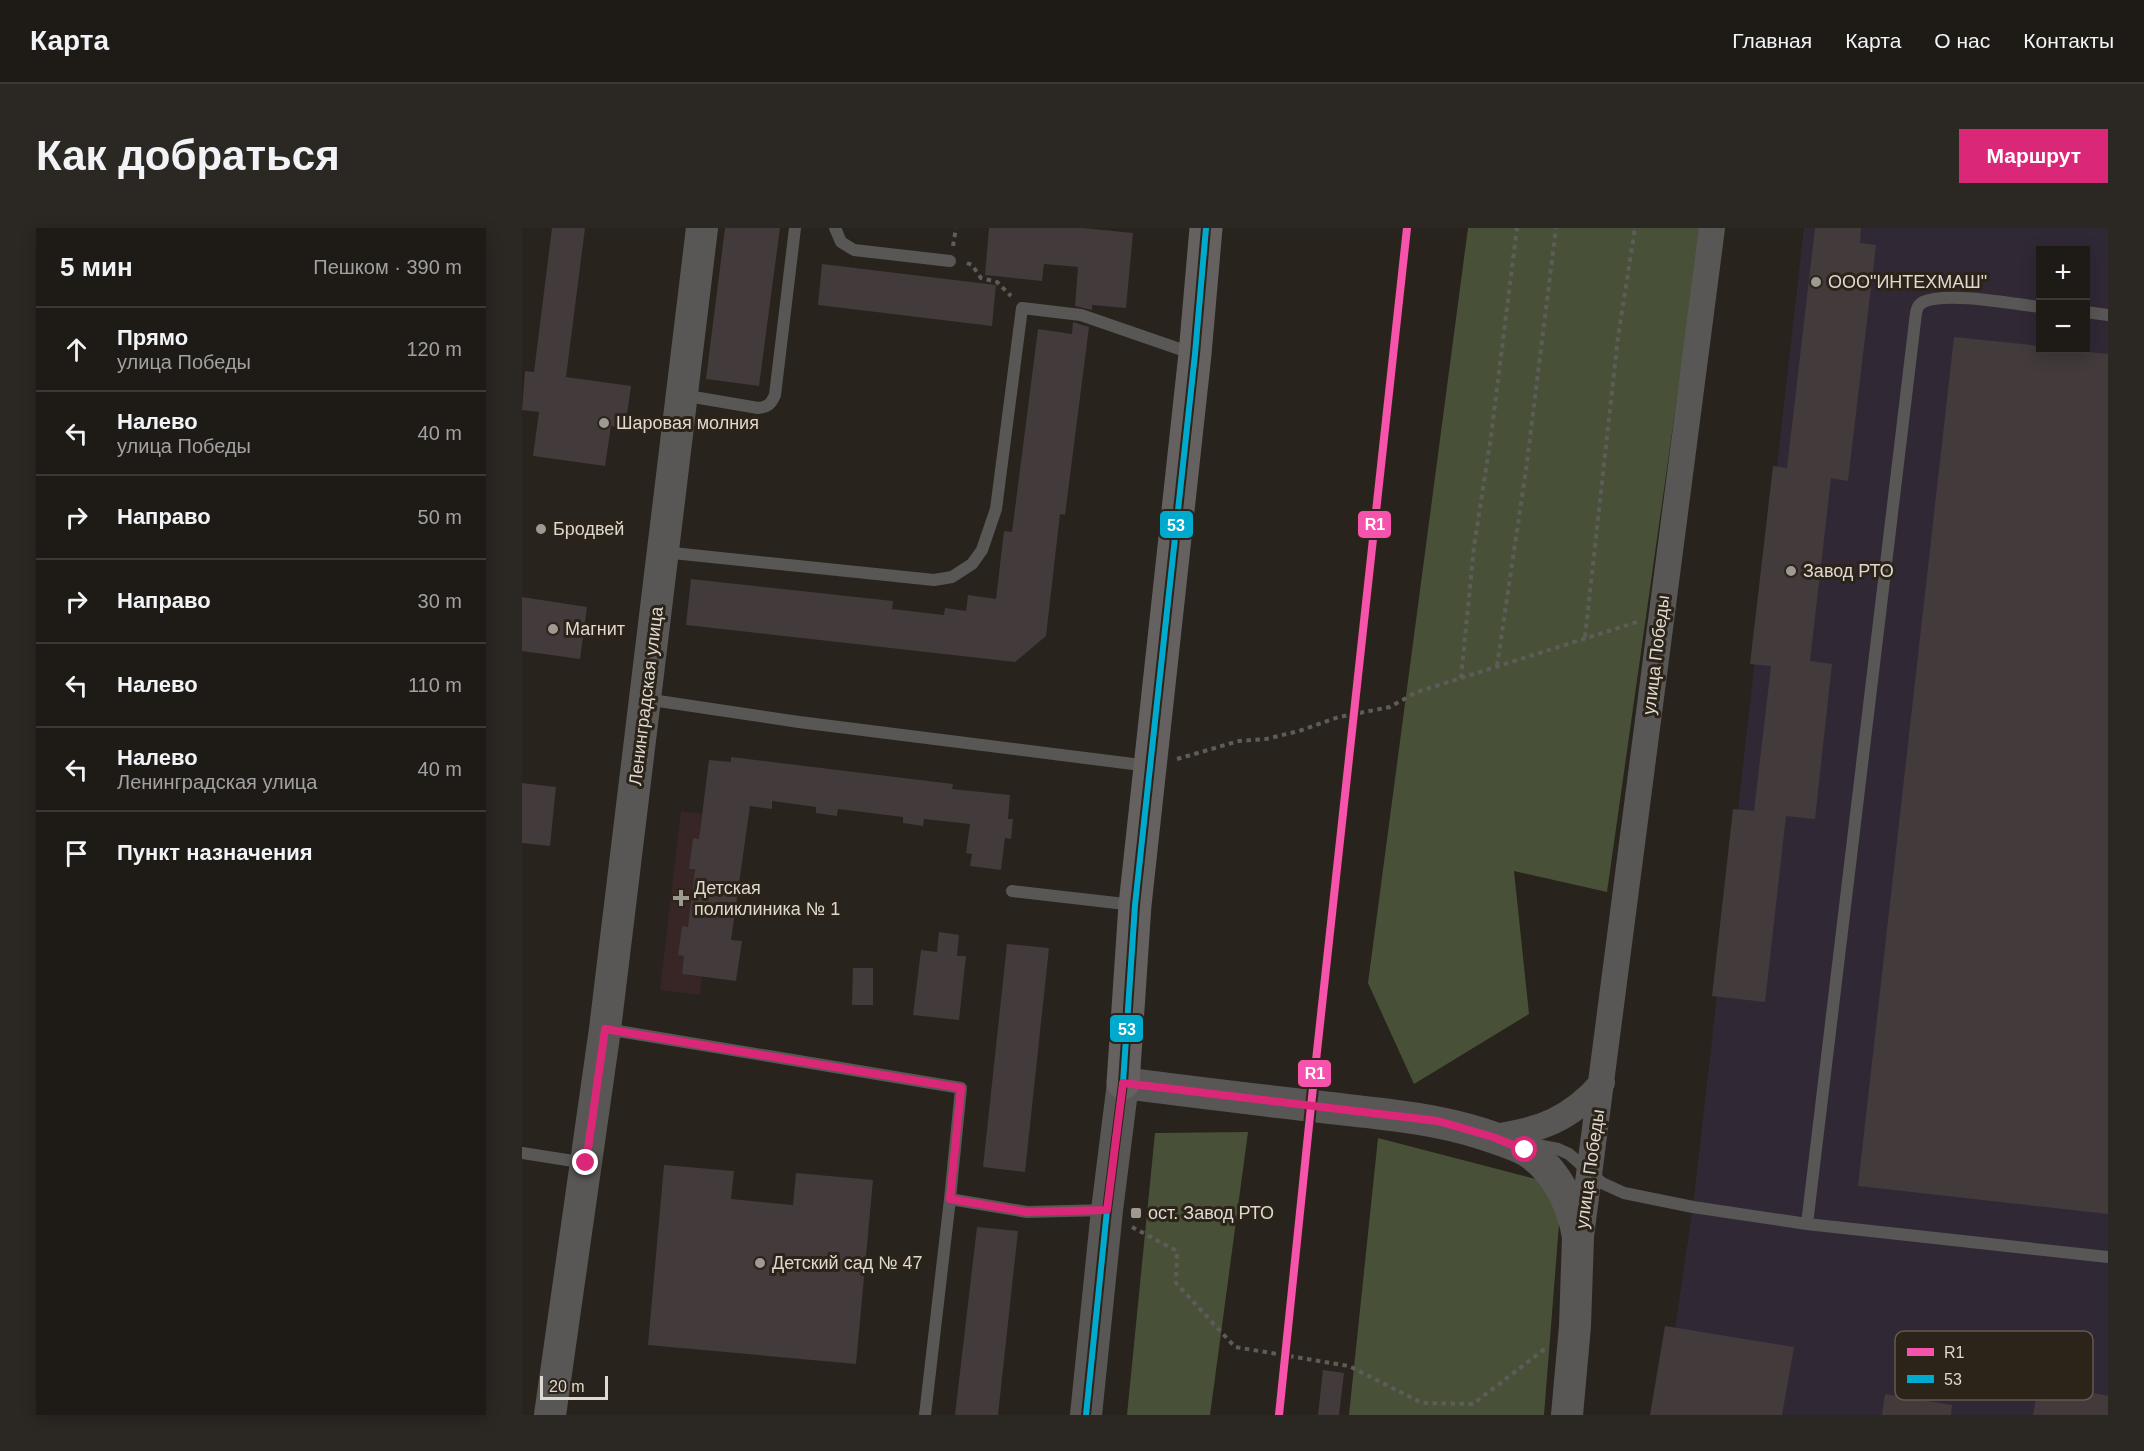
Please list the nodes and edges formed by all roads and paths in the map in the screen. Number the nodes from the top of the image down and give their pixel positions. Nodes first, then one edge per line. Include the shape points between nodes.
1 (702, 228) edge
2 (795, 228) edge
3 (835, 228) edge
4 (1206, 228) edge
5 (1517, 228) edge
6 (1556, 228) edge
7 (1635, 228) edge
8 (1712, 228) edge
9 (950, 261) joint
10 (2036, 307) edge
11 (1022, 308) junction
12 (2090, 313) edge
13 (2108, 315) edge
14 (1195, 354) junction
15 (682, 395) junction
16 (663, 552) junction
17 (1661, 616) junction
18 (1585, 637) junction
19 (1497, 666) junction
20 (1461, 678) junction
21 (645, 699) junction
22 (1151, 759) junction
23 (1012, 891) dead end
24 (1135, 905) junction
25 (605, 1029) junction
26 (1123, 1083) junction
27 (1602, 1083) junction
28 (1493, 1137) junction
29 (522, 1153) edge
30 (586, 1163) junction
31 (1590, 1174) junction
32 (950, 1199) junction
33 (1107, 1210) junction
34 (1807, 1224) junction
35 (1578, 1255) junction
36 (2108, 1257) edge
37 (1575, 1326) junction
38 (550, 1415) edge
39 (925, 1415) edge
40 (1086, 1415) edge
41 (1567, 1415) edge

1 - 15 street, Ленинградская улица
2 - 15 lane via 771,403 758,408
3 - 9 lane via 841,242 854,250
4 - 14 main road
5 - 20 path via 1474,547
6 - 19 path
7 - 18 path via 1618,336
8 - 17 street, улица Победы
9 - 11 path via 968,264 981,278 997,282
10 - 34 lane via 1945,298 1923,302 1916,313
11 - 14 lane via 1081,315
11 - 16 lane via 996,509 982,550 965,570 952,578 934,580
12 - 13 lane
14 - 22 main road
15 - 16 street, Ленинградская улица
16 - 21 street, Ленинградская улица
17 - 18 path
17 - 27 street, улица Победы
18 - 19 path
19 - 20 path
20 - 22 path via 1417,692 1390,707 1339,717 1299,731 1239,741 1176,759
21 - 22 lane via 799,722
21 - 25 street, Ленинградская улица
22 - 24 main road
23 - 24 lane
24 - 26 main road
25 - 30 street, Ленинградская улица
25 - 32 lane via 961,1088
26 - 28 street, улица Победы via 1410,1116
26 - 33 street
27 - 28 street, улица Победы via 1575,1109 1547,1125 1521,1134
27 - 31 street, улица Победы
28 - 31 lane via 1558,1149
28 - 35 street, улица Победы via 1537,1158 1556,1181 1576,1222
29 - 30 lane
30 - 38 street, Ленинградская улица
31 - 34 lane via 1624,1193
31 - 35 street, улица Победы
32 - 33 lane via 1027,1212
32 - 39 lane
33 - 37 path via 1177,1251 1176,1283 1235,1347 1349,1366 1422,1403 1473,1404
33 - 40 street
34 - 36 lane
35 - 37 street, улица Победы
37 - 41 street, улица Победы

